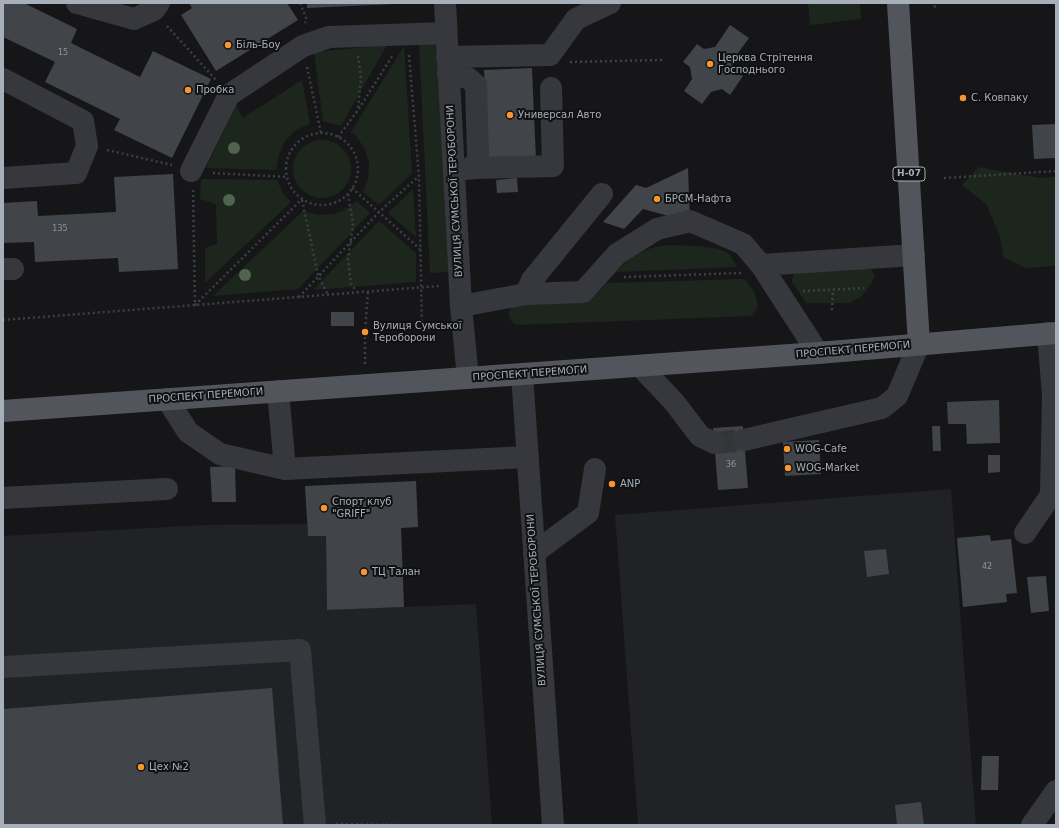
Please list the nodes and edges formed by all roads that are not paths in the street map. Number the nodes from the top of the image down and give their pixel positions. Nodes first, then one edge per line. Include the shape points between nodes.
1 (76, 3) edge
2 (444, 3) edge
3 (610, 3) edge
4 (898, 3) edge
5 (156, 7) edge
6 (446, 33) junction
7 (448, 66) junction
8 (3, 79) edge
9 (551, 88) dead end
10 (464, 169) junction
11 (191, 171) road end
12 (3, 178) edge
13 (602, 194) dead end
14 (914, 256) junction
15 (766, 273) junction
16 (526, 294) junction
17 (461, 295) junction
18 (1052, 333) edge
19 (919, 344) junction
20 (818, 353) junction
21 (640, 366) junction
22 (522, 374) junction
23 (468, 378) junction
24 (278, 391) junction
25 (1055, 398) edge
26 (168, 399) junction
27 (3, 411) edge
28 (744, 440) tunnel mouth
29 (714, 443) tunnel mouth
30 (527, 457) junction
31 (285, 469) junction
32 (595, 469) dead end
33 (167, 489) dead end
34 (3, 498) edge
35 (1025, 533) dead end
36 (534, 553) junction
37 (3, 667) edge
38 (1056, 791) edge
39 (315, 825) edge
40 (553, 825) edge
41 (1032, 825) edge

1 - 5 street via 134,19
2 - 6 street, ВУЛИЦЯ СУМСЬКОЇ ТЕРОБОРОНИ
3 - 7 street via 576,19 550,56
4 - 14 main road, Н-07
6 - 7 street, ВУЛИЦЯ СУМСЬКОЇ ТЕРОБОРОНИ
6 - 11 street via 329,37 303,46 229,95
7 - 10 street, ВУЛИЦЯ СУМСЬКОЇ ТЕРОБОРОНИ
8 - 12 street via 83,121 87,146 76,173
9 - 10 street via 553,166
10 - 17 street, ВУЛИЦЯ СУМСЬКОЇ ТЕРОБОРОНИ
13 - 16 street via 532,280
14 - 15 street
14 - 19 main road, Н-07
15 - 16 street via 743,244 690,221 656,228 617,254 583,292
15 - 20 street
16 - 17 street
17 - 23 street, ВУЛИЦЯ СУМСЬКОЇ ТЕРОБОРОНИ
18 - 19 main road, ПРОСПЕКТ ПЕРЕМОГИ
18 - 25 street
19 - 20 main road, ПРОСПЕКТ ПЕРЕМОГИ
19 - 28 street via 898,396 882,408
20 - 21 main road, ПРОСПЕКТ ПЕРЕМОГИ
21 - 22 main road, ПРОСПЕКТ ПЕРЕМОГИ
21 - 29 street via 674,402 700,436
22 - 23 main road, ПРОСПЕКТ ПЕРЕМОГИ
22 - 30 street, ВУЛИЦЯ СУМСЬКОЇ ТЕРОБОРОНИ
23 - 24 main road, ПРОСПЕКТ ПЕРЕМОГИ
24 - 26 main road, ПРОСПЕКТ ПЕРЕМОГИ
24 - 31 street
25 - 35 street via 1051,495
26 - 27 main road, ПРОСПЕКТ ПЕРЕМОГИ
26 - 31 street via 188,432 220,454
30 - 31 street
30 - 36 street, ВУЛИЦЯ СУМСЬКОЇ ТЕРОБОРОНИ
32 - 36 street via 588,513
33 - 34 street
36 - 40 street, ВУЛИЦЯ СУМСЬКОЇ ТЕРОБОРОНИ
37 - 39 street via 300,650
38 - 41 street

